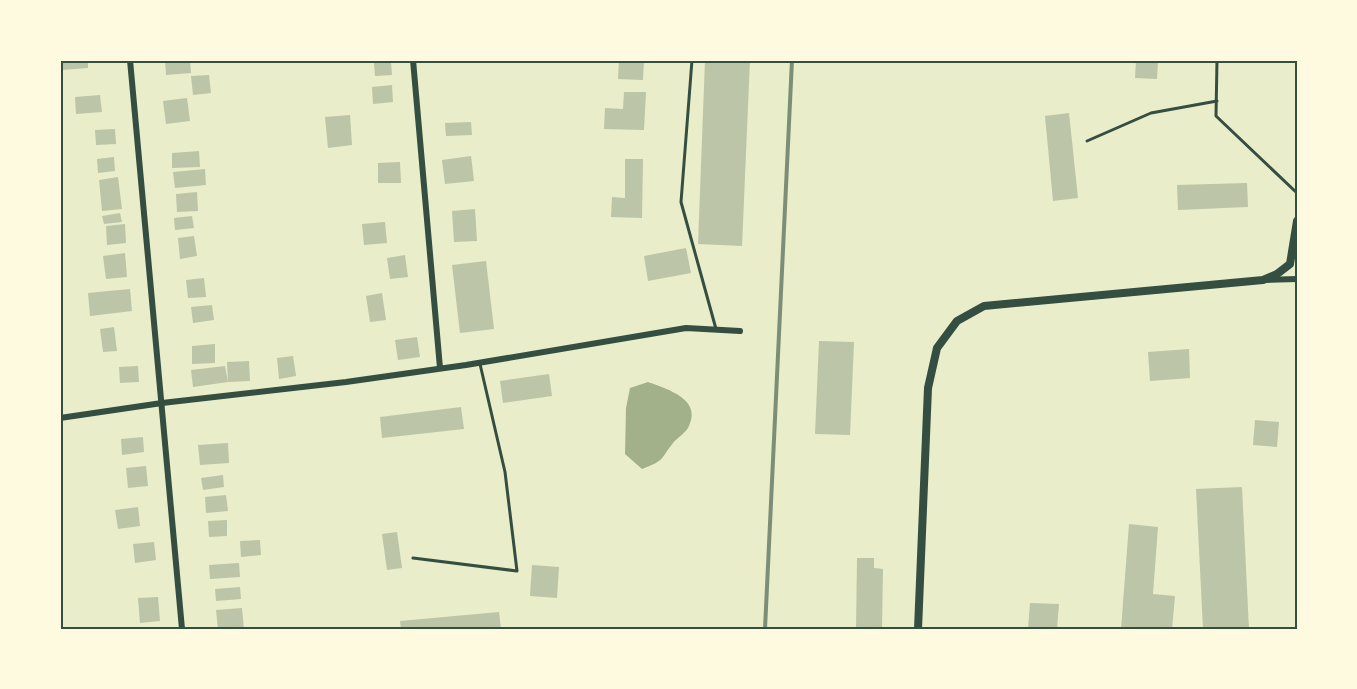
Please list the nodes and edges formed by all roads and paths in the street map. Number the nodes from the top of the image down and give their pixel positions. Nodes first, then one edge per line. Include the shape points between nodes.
1 (130, 60) edge
2 (413, 60) edge
3 (692, 60) edge
4 (1217, 60) edge
5 (1217, 101) junction
6 (1087, 141) dead end
7 (1297, 193) edge
8 (1297, 221) edge
9 (1297, 279) edge
10 (1263, 280) junction
11 (716, 331) junction
12 (740, 332) dead end
13 (479, 363) junction
14 (440, 369) junction
15 (162, 403) junction
16 (60, 418) edge
17 (414, 558) dead end
18 (182, 629) edge
19 (918, 629) edge

1 - 15 street
2 - 14 street
3 - 11 lane via 681,202
4 - 5 lane
5 - 6 lane via 1150,113
5 - 7 lane via 1216,116
8 - 10 street via 1290,264
9 - 10 street
10 - 19 street via 984,306 957,321 937,348 928,388
11 - 12 street
11 - 13 street via 686,328
13 - 14 street
13 - 17 lane via 505,472 517,571
14 - 15 street
15 - 16 street
15 - 18 street

